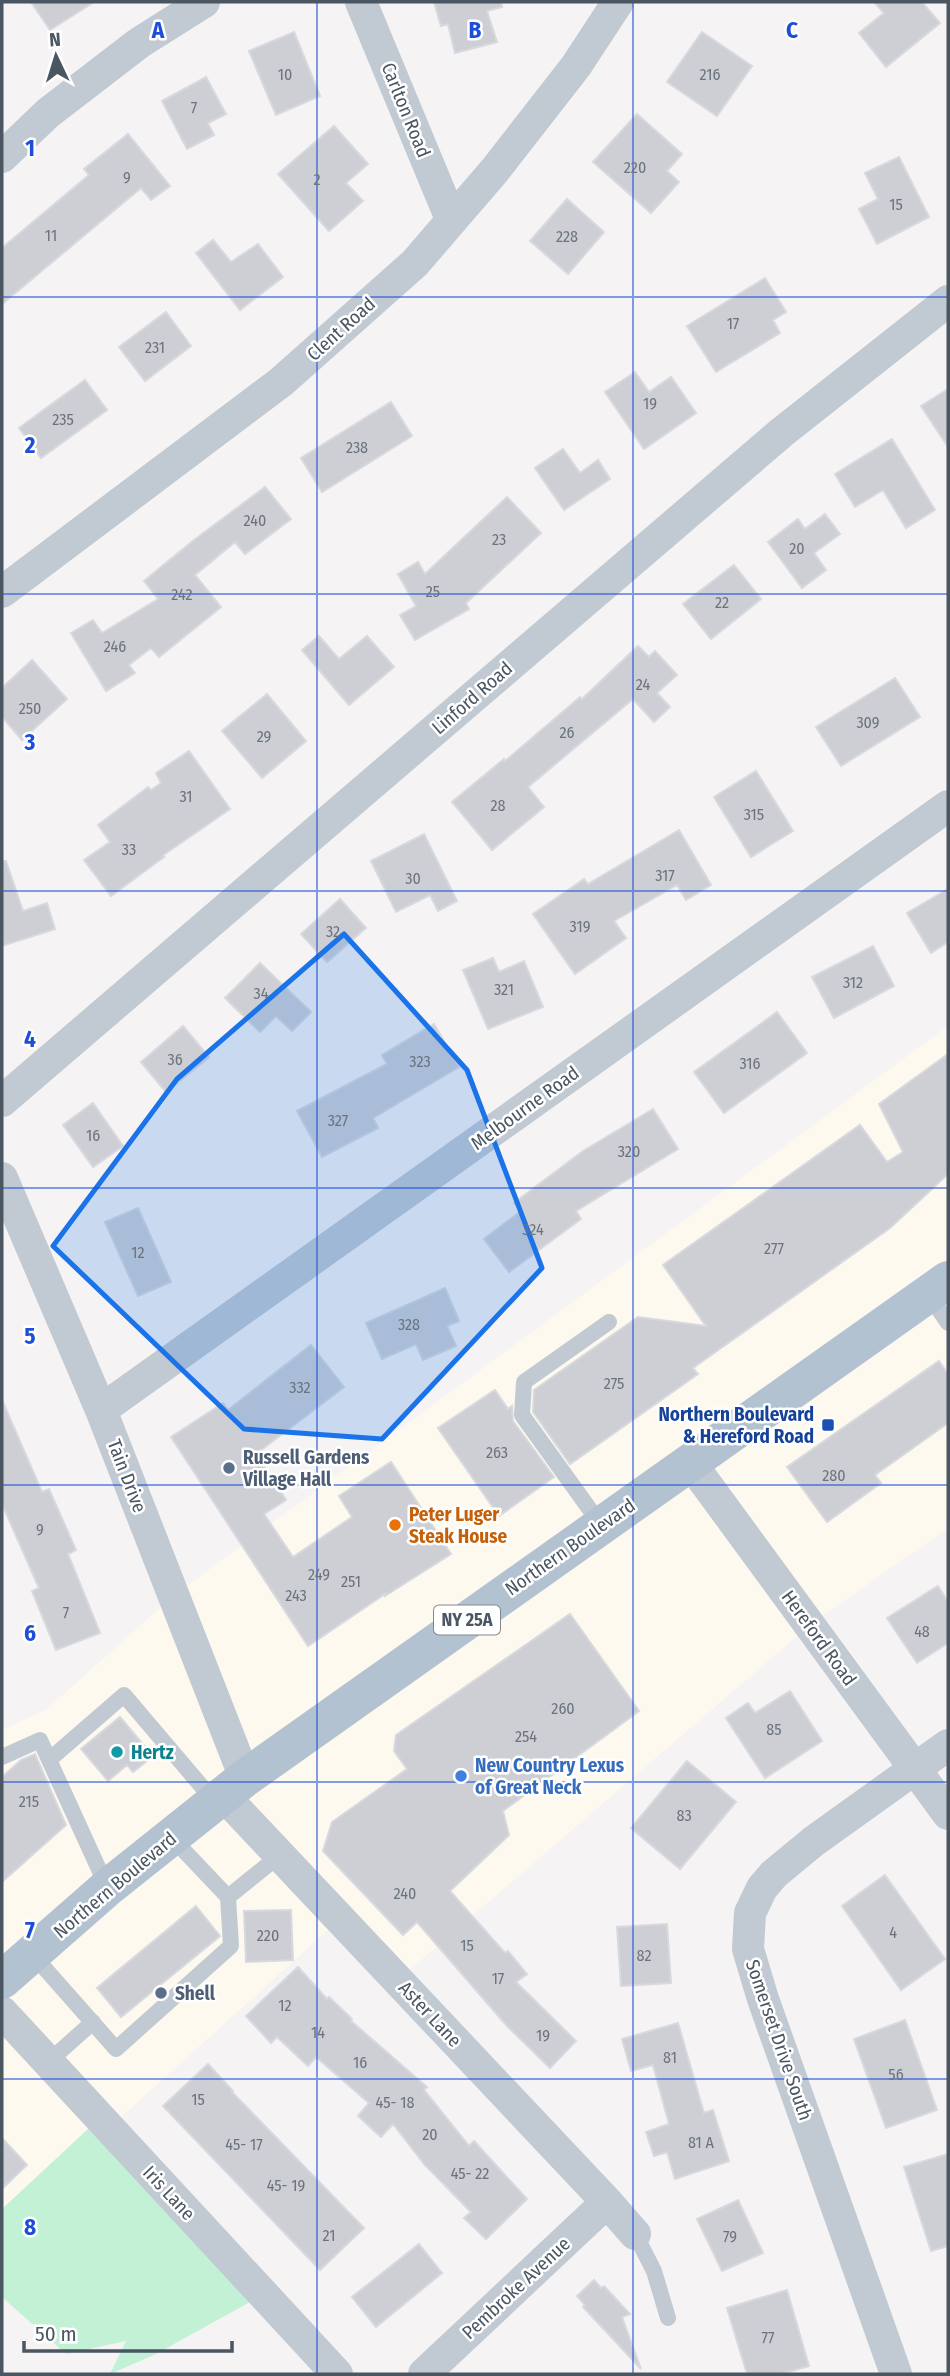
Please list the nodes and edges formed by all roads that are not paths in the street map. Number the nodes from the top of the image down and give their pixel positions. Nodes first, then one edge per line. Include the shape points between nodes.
1 (204, 2) edge
2 (361, 2) edge
3 (618, 2) edge
4 (2, 157) edge
5 (451, 219) junction
6 (948, 301) edge
7 (2, 593) edge
8 (948, 806) edge
9 (2, 1101) edge
10 (2, 1178) edge
11 (941, 1299) edge
12 (609, 1322) dead end
13 (102, 1410) junction
14 (690, 1462) junction
15 (601, 1525) junction
16 (948, 1745) edge
17 (2, 1757) edge
18 (49, 1760) junction
19 (916, 1769) junction
20 (228, 1792) junction
21 (948, 1814) edge
22 (171, 1838) junction
23 (280, 1855) junction
24 (107, 1888) junction
25 (228, 1897) junction
26 (33, 1955) junction
27 (2, 1980) edge
28 (2, 2012) edge
29 (93, 2022) junction
30 (48, 2062) junction
31 (607, 2202) junction
32 (635, 2234) joint
33 (668, 2318) dead end
34 (337, 2374) edge
35 (424, 2374) edge
36 (896, 2374) edge

1 - 4 street via 129,50 48,113
2 - 5 street, Carlton Road
3 - 5 street, Clent Road via 568,76
5 - 7 street, Clent Road via 415,263 281,382
6 - 9 street, Linford Road via 781,433
8 - 13 street, Melbourne Road
10 - 13 street, Tain Drive
11 - 14 main road, Northern Boulevard / NY 25A
12 - 15 lane via 524,1382 522,1415
13 - 20 street, Tain Drive
14 - 15 main road, Northern Boulevard / NY 25A
14 - 19 street, Hereford Road
15 - 20 main road, Northern Boulevard / NY 25A
16 - 19 street, Somerset Drive South
17 - 18 lane via 40,1740
18 - 20 lane via 124,1695
18 - 24 lane
19 - 21 street, Hereford Road
19 - 36 street, Somerset Drive South via 774,1874 750,1913 748,1949
20 - 22 main road, Northern Boulevard / NY 25A
20 - 23 street, Aster Lane
22 - 24 main road, Northern Boulevard / NY 25A
22 - 25 lane
23 - 25 lane
23 - 31 street, Aster Lane
24 - 26 main road, Northern Boulevard / NY 25A
25 - 29 lane via 231,1946 116,2049
26 - 27 main road, Northern Boulevard / NY 25A
26 - 29 lane
28 - 30 street, Iris Lane
29 - 30 lane
30 - 34 street, Iris Lane
31 - 32 street, Aster Lane
31 - 35 street, Pembroke Avenue
32 - 33 lane via 654,2271

